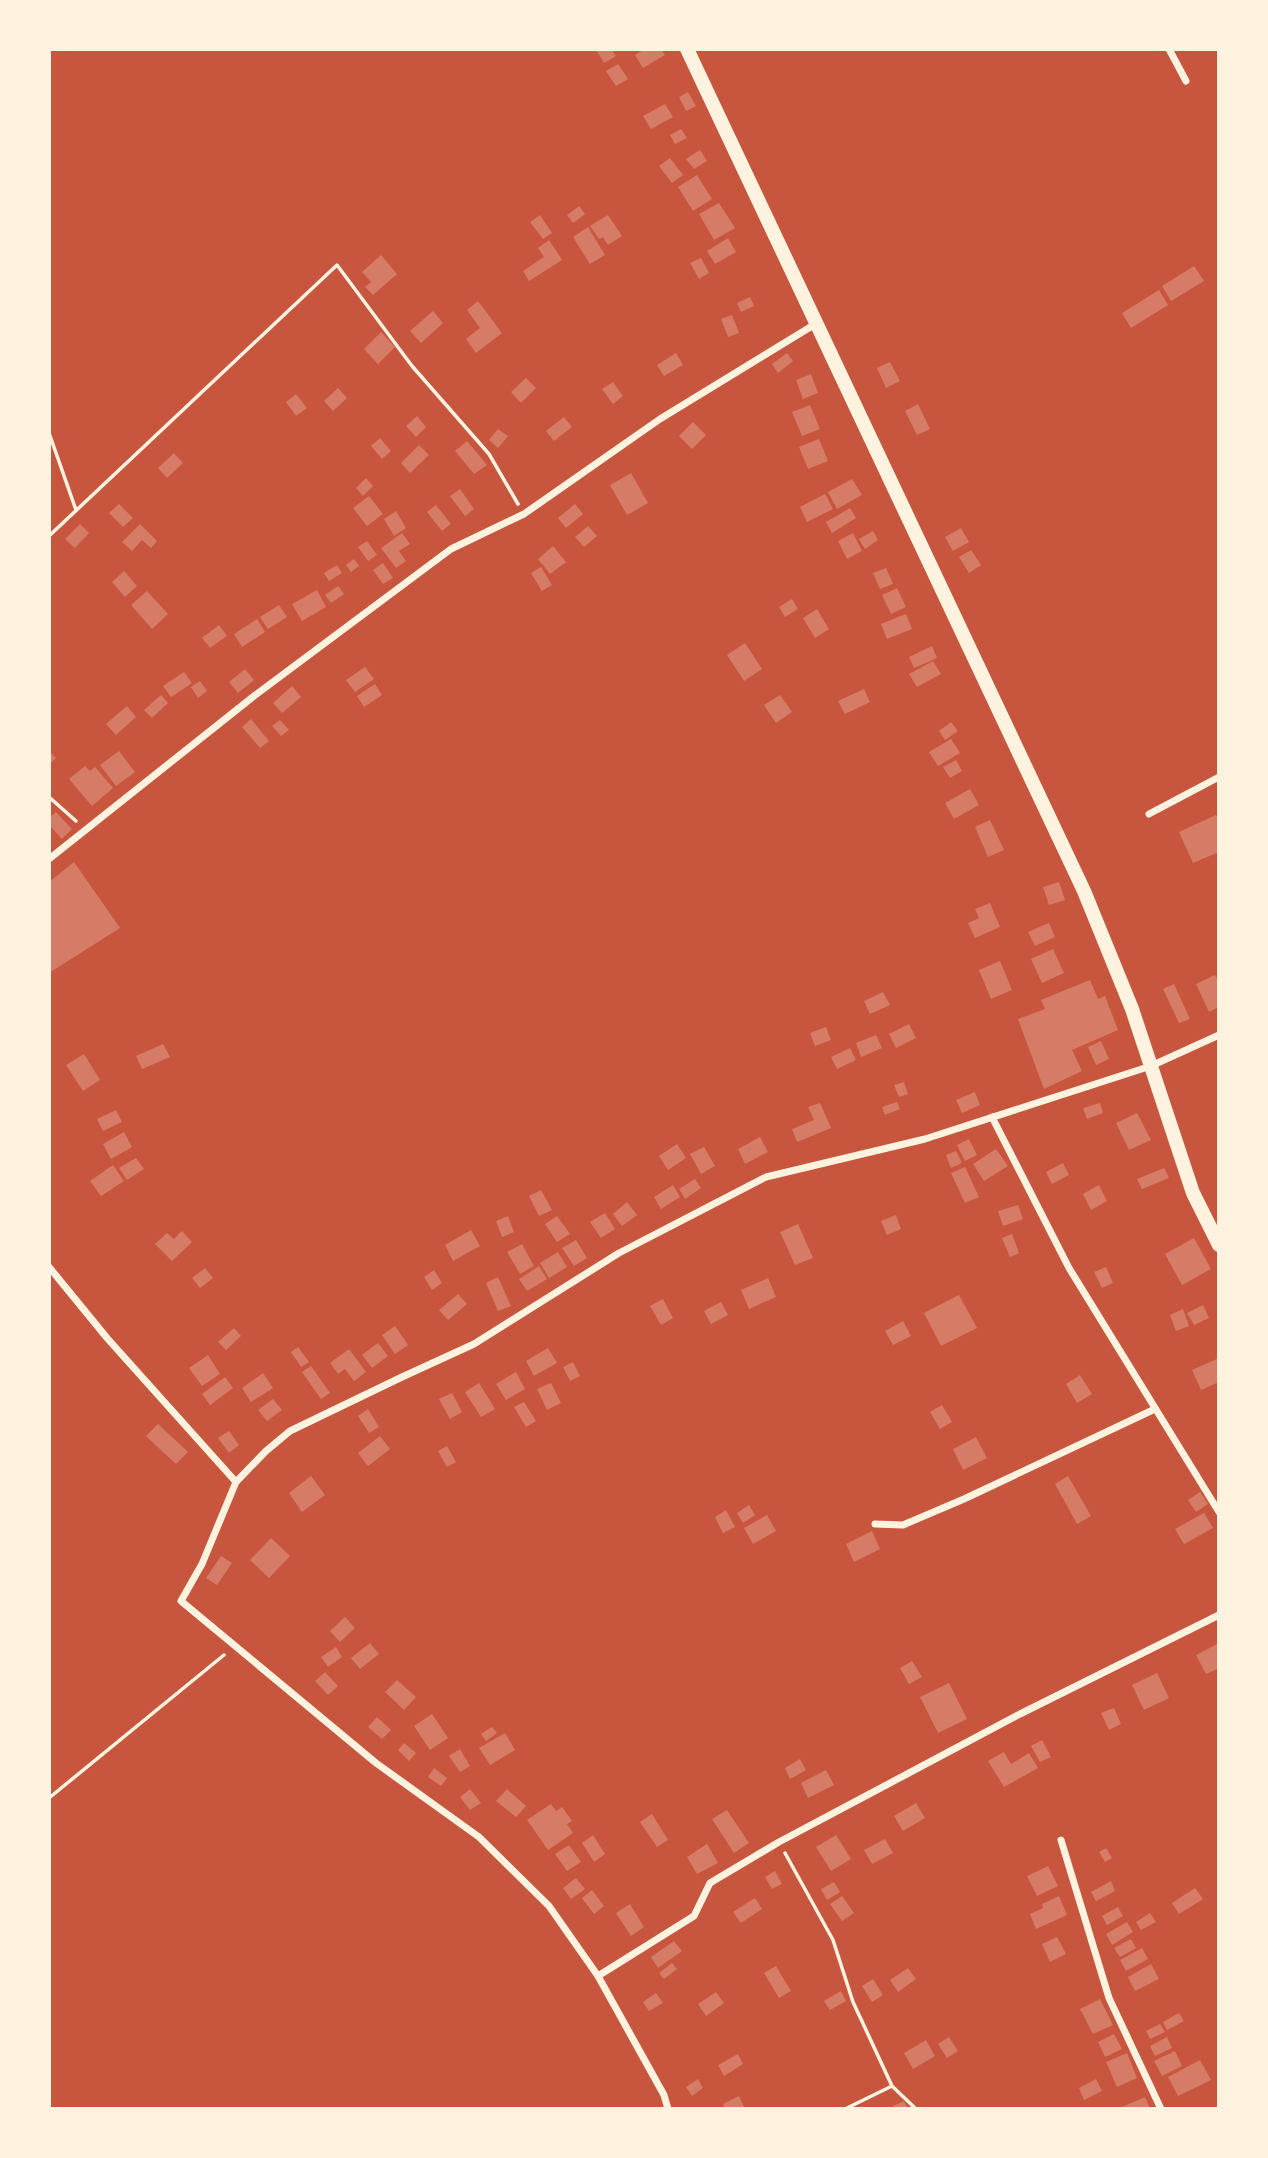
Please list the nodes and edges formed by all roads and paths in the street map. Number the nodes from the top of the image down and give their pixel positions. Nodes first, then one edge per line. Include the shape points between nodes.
1 (687, 49) edge
2 (1169, 49) edge
3 (1186, 81) dead end
4 (817, 323) junction
5 (49, 433) edge
6 (76, 510) junction
7 (524, 514) junction
8 (49, 536) edge
9 (1219, 777) edge
10 (49, 797) edge
11 (1149, 814) dead end
12 (86, 830) junction
13 (49, 859) edge
14 (1219, 1035) edge
15 (1152, 1066) junction
16 (992, 1117) junction
17 (1219, 1245) edge
18 (49, 1267) edge
19 (1155, 1409) junction
20 (236, 1482) junction
21 (1219, 1511) edge
22 (875, 1524) dead end
23 (1219, 1615) edge
24 (236, 1646) junction
25 (49, 1798) edge
26 (1061, 1840) dead end
27 (779, 1842) junction
28 (598, 1976) junction
29 (892, 2086) junction
30 (668, 2109) edge
31 (845, 2109) edge
32 (916, 2109) edge
33 (1161, 2109) edge

1 - 4 main road
2 - 3 street
4 - 7 street via 660,419
4 - 15 main road via 1084,891
5 - 6 path
6 - 7 path via 337,265 412,366 489,454
6 - 8 path
7 - 12 street via 451,549 254,696
9 - 11 street
10 - 12 path
12 - 13 street
14 - 15 street
15 - 16 street
15 - 17 main road via 1194,1193
16 - 19 street via 1069,1268
16 - 20 street via 925,1139 766,1177 619,1253 474,1344 290,1431
18 - 20 street
19 - 21 street
19 - 22 street via 903,1525
20 - 24 street via 202,1564 181,1601
23 - 27 street
24 - 25 path
24 - 28 street via 376,1763 479,1836 549,1906
26 - 33 street via 1109,1998
27 - 28 street via 710,1883 694,1916
27 - 29 path via 833,1940 853,2002
28 - 30 street
29 - 31 path
29 - 32 path

